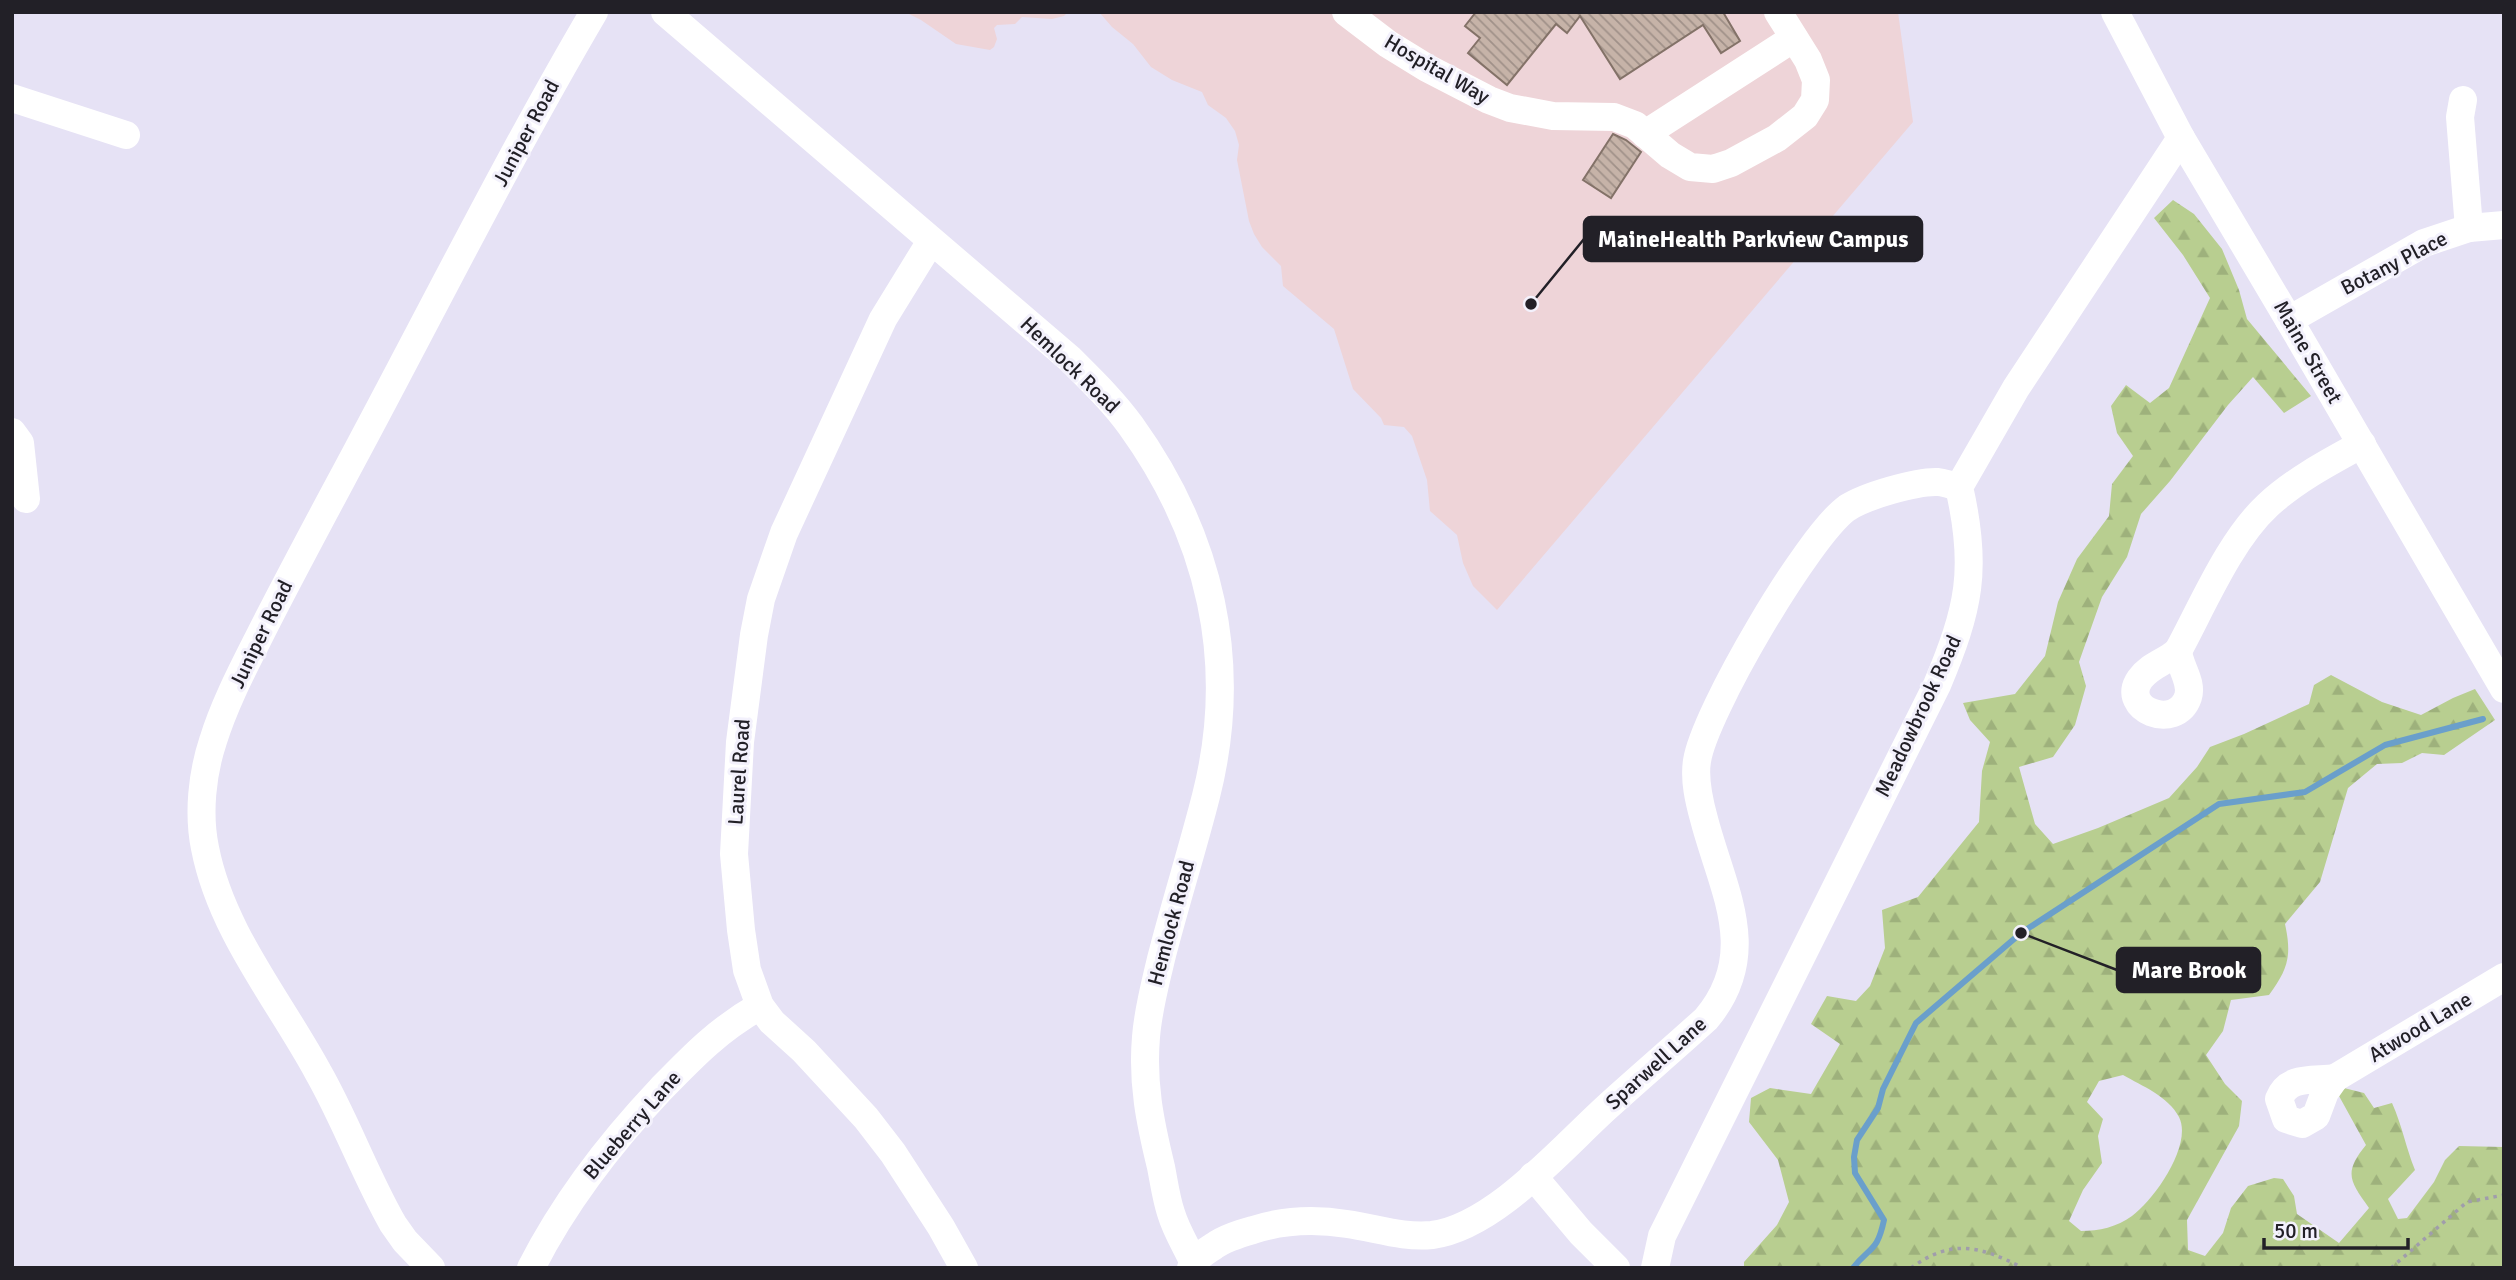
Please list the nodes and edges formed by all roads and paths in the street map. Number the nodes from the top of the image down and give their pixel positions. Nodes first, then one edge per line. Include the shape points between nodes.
1 (594, 12) edge
2 (665, 12) edge
3 (1346, 12) edge
4 (1778, 12) edge
5 (2115, 12) edge
6 (1794, 38) junction
7 (12, 98) edge
8 (2463, 100) dead end
9 (1646, 134) junction
10 (126, 135) dead end
11 (2181, 138) junction
12 (2504, 225) edge
13 (2469, 228) junction
14 (931, 241) junction
15 (2289, 320) junction
16 (12, 432) edge
17 (2362, 444) junction
18 (1959, 487) junction
19 (26, 499) dead end
20 (2178, 651) dead end
21 (2504, 689) edge
22 (2504, 977) edge
23 (760, 1006) junction
24 (2335, 1078) dead end
25 (1533, 1176) junction
26 (2504, 1195) edge
27 (1192, 1265) edge
28 (431, 1268) edge
29 (531, 1268) edge
30 (964, 1268) edge
31 (1616, 1268) edge
32 (1655, 1268) edge
33 (1911, 1268) edge
34 (2023, 1268) edge
35 (2391, 1268) edge

1 - 28 street, Juniper Road via 530,121 292,573 239,678 213,741 205,775 201,811 205,848 233,926 320,1074 393,1224
2 - 14 street, Hemlock Road
3 - 9 street, Hospital Way via 1388,44 1489,100 1553,116 1614,117
4 - 6 street, Hospital Way
5 - 11 street, Maine Street
6 - 9 street
6 - 9 street, Hospital Way via 1816,80 1815,100 1805,116 1777,138 1713,169 1690,167
7 - 10 street
8 - 13 street via 2460,117
11 - 15 street, Maine Street
11 - 18 street via 2016,388
12 - 13 street, Botany Place
13 - 15 street, Botany Place via 2424,243
14 - 23 street, Laurel Road via 883,319 784,533 761,599 740,742 734,854 745,957
14 - 27 street, Hemlock Road via 1070,359 1116,408 1173,496 1205,573 1218,649 1218,723 1207,794 1151,999 1145,1074 1148,1113 1171,1214
15 - 17 street, Maine Street
16 - 19 street via 20,443
17 - 20 street via 2288,488 2251,523
17 - 21 street, Maine Street
18 - 25 street, Sparwell Lane via 1937,482 1917,485 1849,507 1815,542 1774,607 1705,730 1697,762 1698,798 1734,916 1735,954 1726,989 1706,1019
18 - 32 street, Meadowbrook Road via 1970,571 1955,641 1662,1236
22 - 24 street, Atwood Lane
23 - 29 street, Blueberry Lane via 720,1030 636,1115 574,1195
23 - 30 street, Laurel Road via 873,1127
25 - 27 street, Sparwell Lane via 1485,1214 1450,1231 1410,1235 1347,1224 1289,1221 1222,1240
25 - 31 street
26 - 35 path via 2467,1202
33 - 34 path via 1947,1248 1990,1251

